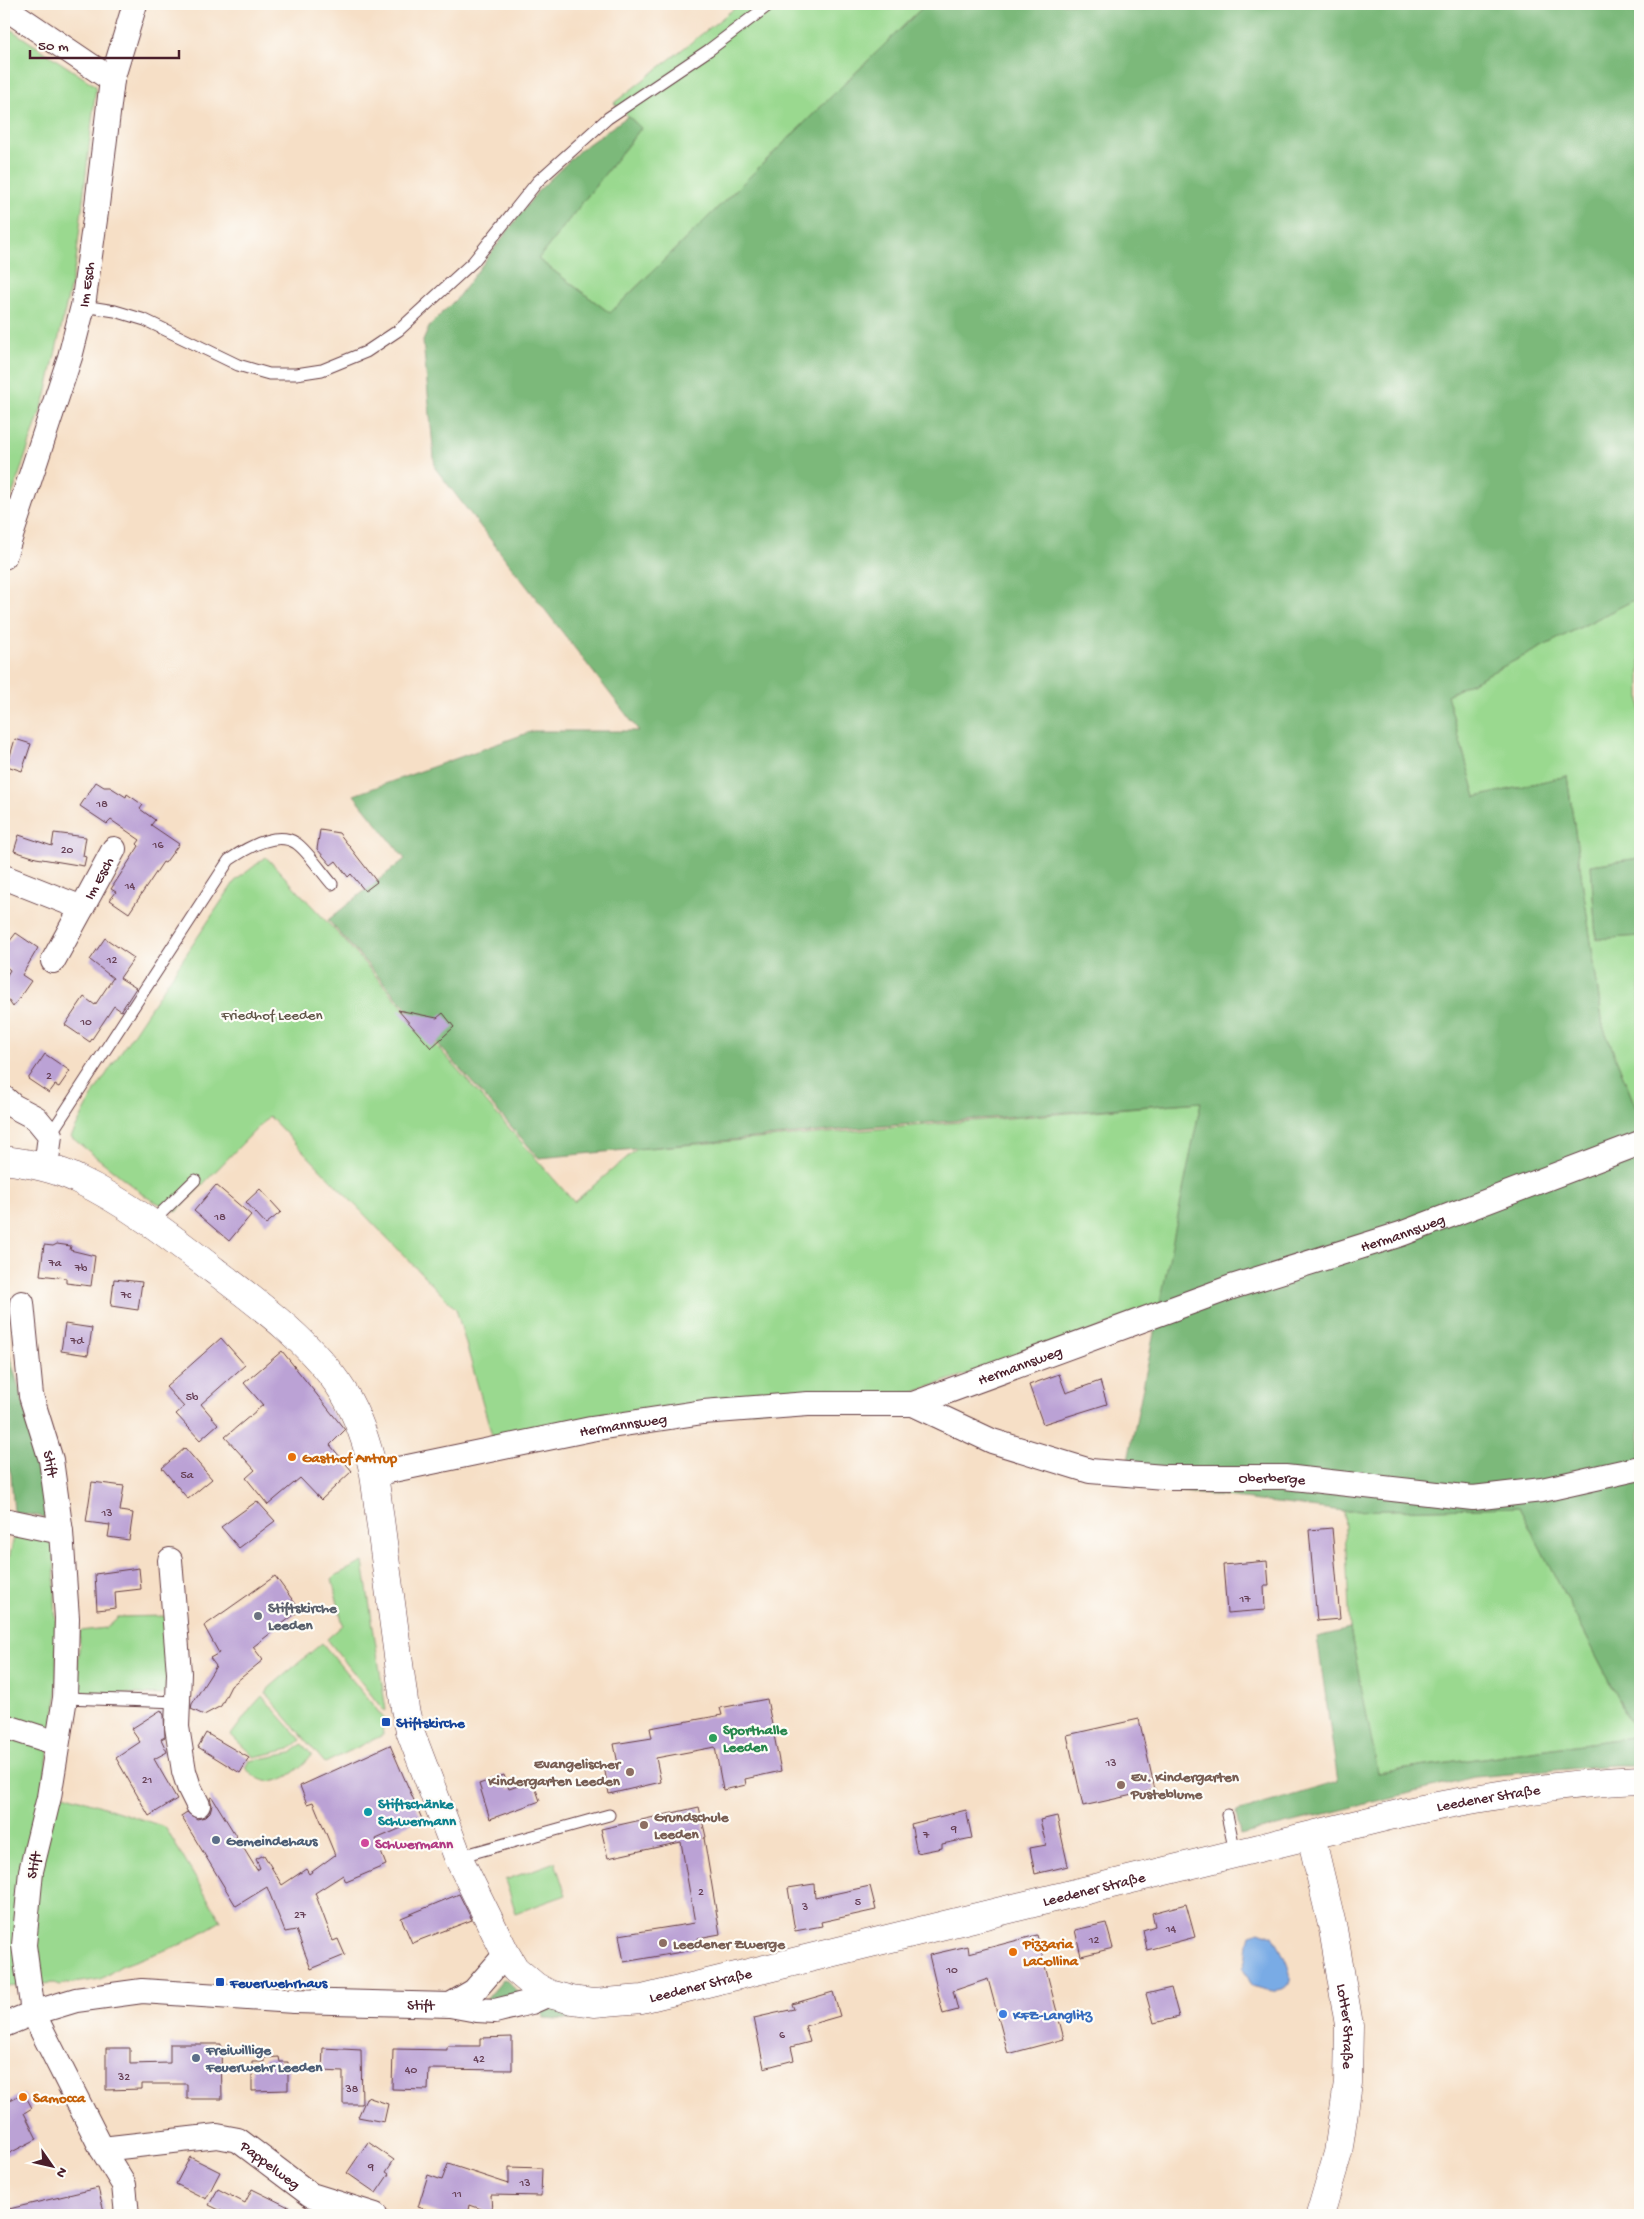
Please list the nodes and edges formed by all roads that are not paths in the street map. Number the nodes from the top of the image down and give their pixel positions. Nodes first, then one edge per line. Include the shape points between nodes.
1 (135, 4) edge
2 (770, 4) edge
3 (4, 7) edge
4 (112, 80) junction
5 (83, 306) junction
6 (4, 557) edge
7 (114, 849) dead end
8 (4, 877) edge
9 (332, 884) dead end
10 (82, 908) junction
11 (53, 961) dead end
12 (4, 1098) edge
13 (50, 1136) junction
14 (1640, 1143) edge
15 (4, 1160) edge
16 (43, 1168) junction
17 (195, 1180) dead end
18 (152, 1222) junction
19 (22, 1303) dead end
20 (913, 1404) junction
21 (1640, 1468) edge
22 (374, 1474) junction
23 (4, 1520) edge
24 (61, 1532) junction
25 (170, 1560) dead end
26 (65, 1698) junction
27 (178, 1702) junction
28 (4, 1726) edge
29 (57, 1743) junction
30 (1640, 1780) edge
31 (198, 1805) dead end
32 (609, 1815) dead end
33 (1227, 1815) dead end
34 (1311, 1836) junction
35 (1235, 1852) junction
36 (458, 1857) junction
37 (506, 1954) junction
38 (549, 1994) junction
39 (450, 2006) junction
40 (33, 2013) junction
41 (4, 2025) edge
42 (102, 2149) junction
43 (127, 2215) edge
44 (375, 2215) edge
45 (1320, 2215) edge

1 - 4 street, Im Esch
2 - 5 lane via 709,50 608,118 538,182 473,262 399,330 366,352 322,370 269,374 238,364 145,320
3 - 4 street
4 - 5 street, Im Esch
5 - 6 street, Im Esch via 70,356
7 - 10 street, Im Esch
8 - 10 street, Im Esch
9 - 13 lane via 297,843 280,838 243,850 229,860
10 - 11 street, Im Esch
12 - 13 street via 12,1106 36,1118
13 - 16 street
14 - 20 street, Hermannsweg via 1401,1234 1232,1287
15 - 16 main road
16 - 18 main road via 75,1178
17 - 18 lane
18 - 22 main road via 282,1324 328,1370 359,1422
19 - 24 street, Stift via 32,1396 51,1460
20 - 21 street, Oberberge via 992,1441 1090,1471 1164,1477 1285,1477 1473,1498 1542,1490
20 - 22 street, Hermannsweg via 808,1404 703,1412 592,1429
22 - 36 main road via 409,1724
23 - 24 street
24 - 26 street, Stift via 67,1618
25 - 27 street via 179,1673
26 - 27 lane
26 - 29 street, Stift
27 - 31 street via 177,1727 184,1770
28 - 29 street
29 - 40 street, Stift via 49,1797 31,1871 24,1945
30 - 34 main road, Leedener Straße via 1608,1781 1480,1798 1402,1812
32 - 36 lane
33 - 35 lane
34 - 35 main road, Leedener Straße
34 - 45 main road, Lotter Straße via 1333,1928 1349,2025 1348,2083 1338,2153
35 - 38 main road, Leedener Straße via 642,1999 594,2003
36 - 37 main road
37 - 38 main road, Leedener Straße via 523,1977
37 - 39 street via 474,1991
38 - 39 street, Stift via 495,2011
39 - 40 street, Stift via 294,2002 142,1991 76,2000
40 - 41 street
40 - 42 street
42 - 43 street via 124,2185
42 - 44 street, Pappelweg via 217,2136 238,2140 311,2194

